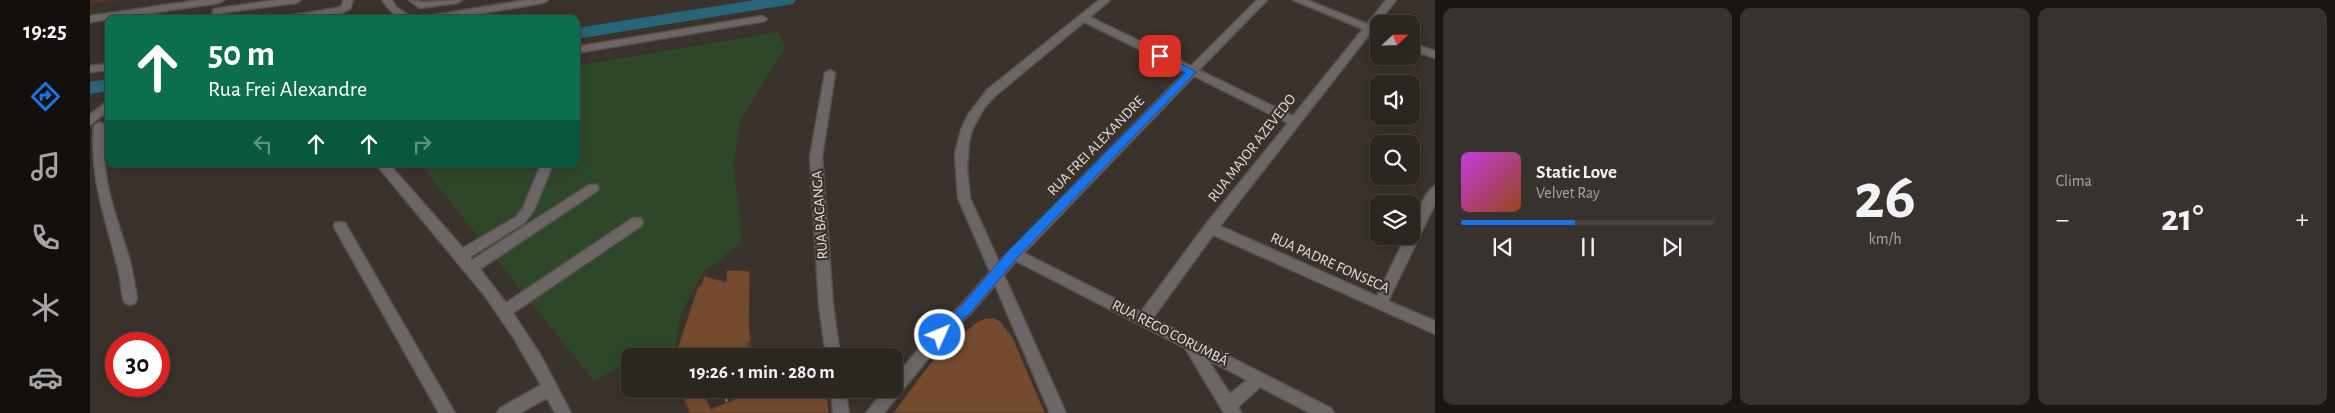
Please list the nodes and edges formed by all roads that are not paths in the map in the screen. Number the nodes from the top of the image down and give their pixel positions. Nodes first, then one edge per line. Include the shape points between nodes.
1 (220, 0) edge
2 (296, 0) edge
3 (348, 0) edge
4 (387, 0) edge
5 (414, 0) edge
6 (457, 0) edge
7 (543, 0) edge
8 (1105, 0) edge
9 (1262, 0) edge
10 (1298, 0) edge
11 (1391, 0) edge
12 (117, 15) edge
13 (216, 15) edge
14 (314, 15) edge
15 (402, 15) edge
16 (453, 15) edge
17 (1382, 15) edge
18 (105, 17) edge
19 (1084, 18) junction
20 (90, 19) edge
21 (762, 19) dead end
22 (1370, 29) edge
23 (1370, 33) edge
24 (580, 49) edge
25 (1420, 49) edge
26 (1435, 55) edge
27 (105, 67) edge
28 (90, 69) edge
29 (1191, 72) junction
30 (830, 73) dead end
31 (105, 111) edge
32 (1294, 121) junction
33 (97, 125) edge
34 (385, 167) edge
35 (546, 167) edge
36 (593, 188) dead end
37 (1435, 192) edge
38 (637, 222) dead end
39 (340, 227) dead end
40 (1211, 228) junction
41 (1014, 254) junction
42 (461, 256) junction
43 (471, 268) junction
44 (998, 274) junction
45 (130, 299) dead end
46 (1380, 303) junction
47 (505, 311) junction
48 (1143, 320) junction
49 (1435, 328) edge
50 (1190, 344) junction
51 (832, 348) edge
52 (903, 379) edge
53 (1259, 379) junction
54 (550, 388) junction
55 (839, 398) edge
56 (887, 398) edge
57 (1231, 409) edge
58 (447, 413) edge
59 (505, 413) edge
60 (563, 413) edge
61 (841, 413) edge
62 (874, 413) edge
63 (1058, 413) edge
64 (1326, 413) edge

1 - 12 street
2 - 13 street via 217,12
3 - 14 street via 347,7 340,11
4 - 15 street via 393,10
5 - 6 street via 420,5
7 - 16 street
8 - 19 street
9 - 29 street, RUA FREI ALEXANDRE
10 - 22 street
11 - 17 street, RUA MAJOR AZEVEDO
18 - 20 street
19 - 29 street
19 - 44 street via 991,93 978,106 965,129 960,166 964,198
21 - 24 street
23 - 32 street, RUA MAJOR AZEVEDO
25 - 26 street
27 - 28 street
29 - 32 street
29 - 41 street, RUA FREI ALEXANDRE
30 - 51 street, RUA BACANGA via 816,157
31 - 33 street
32 - 40 street, RUA MAJOR AZEVEDO
33 - 45 street via 97,179 122,256
34 - 42 street
35 - 42 street via 528,210 520,220
36 - 43 street
37 - 46 street
38 - 47 street
39 - 58 street
40 - 46 street, RUA PADRE FONSECA
40 - 48 street, RUA MAJOR AZEVEDO
41 - 44 street, RUA FREI ALEXANDRE
41 - 48 street, RUA REGO CORUMBÁ
42 - 43 street
43 - 47 street
44 - 52 street, RUA FREI ALEXANDRE
44 - 63 street
46 - 49 street, RUA PADRE FONSECA
47 - 54 street
48 - 50 street, RUA REGO CORUMBÁ
50 - 53 street, RUA REGO CORUMBÁ
50 - 57 street
53 - 57 street
53 - 64 street, RUA REGO CORUMBÁ
54 - 59 street
54 - 60 street
55 - 61 street
56 - 62 street, RUA FREI ALEXANDRE

